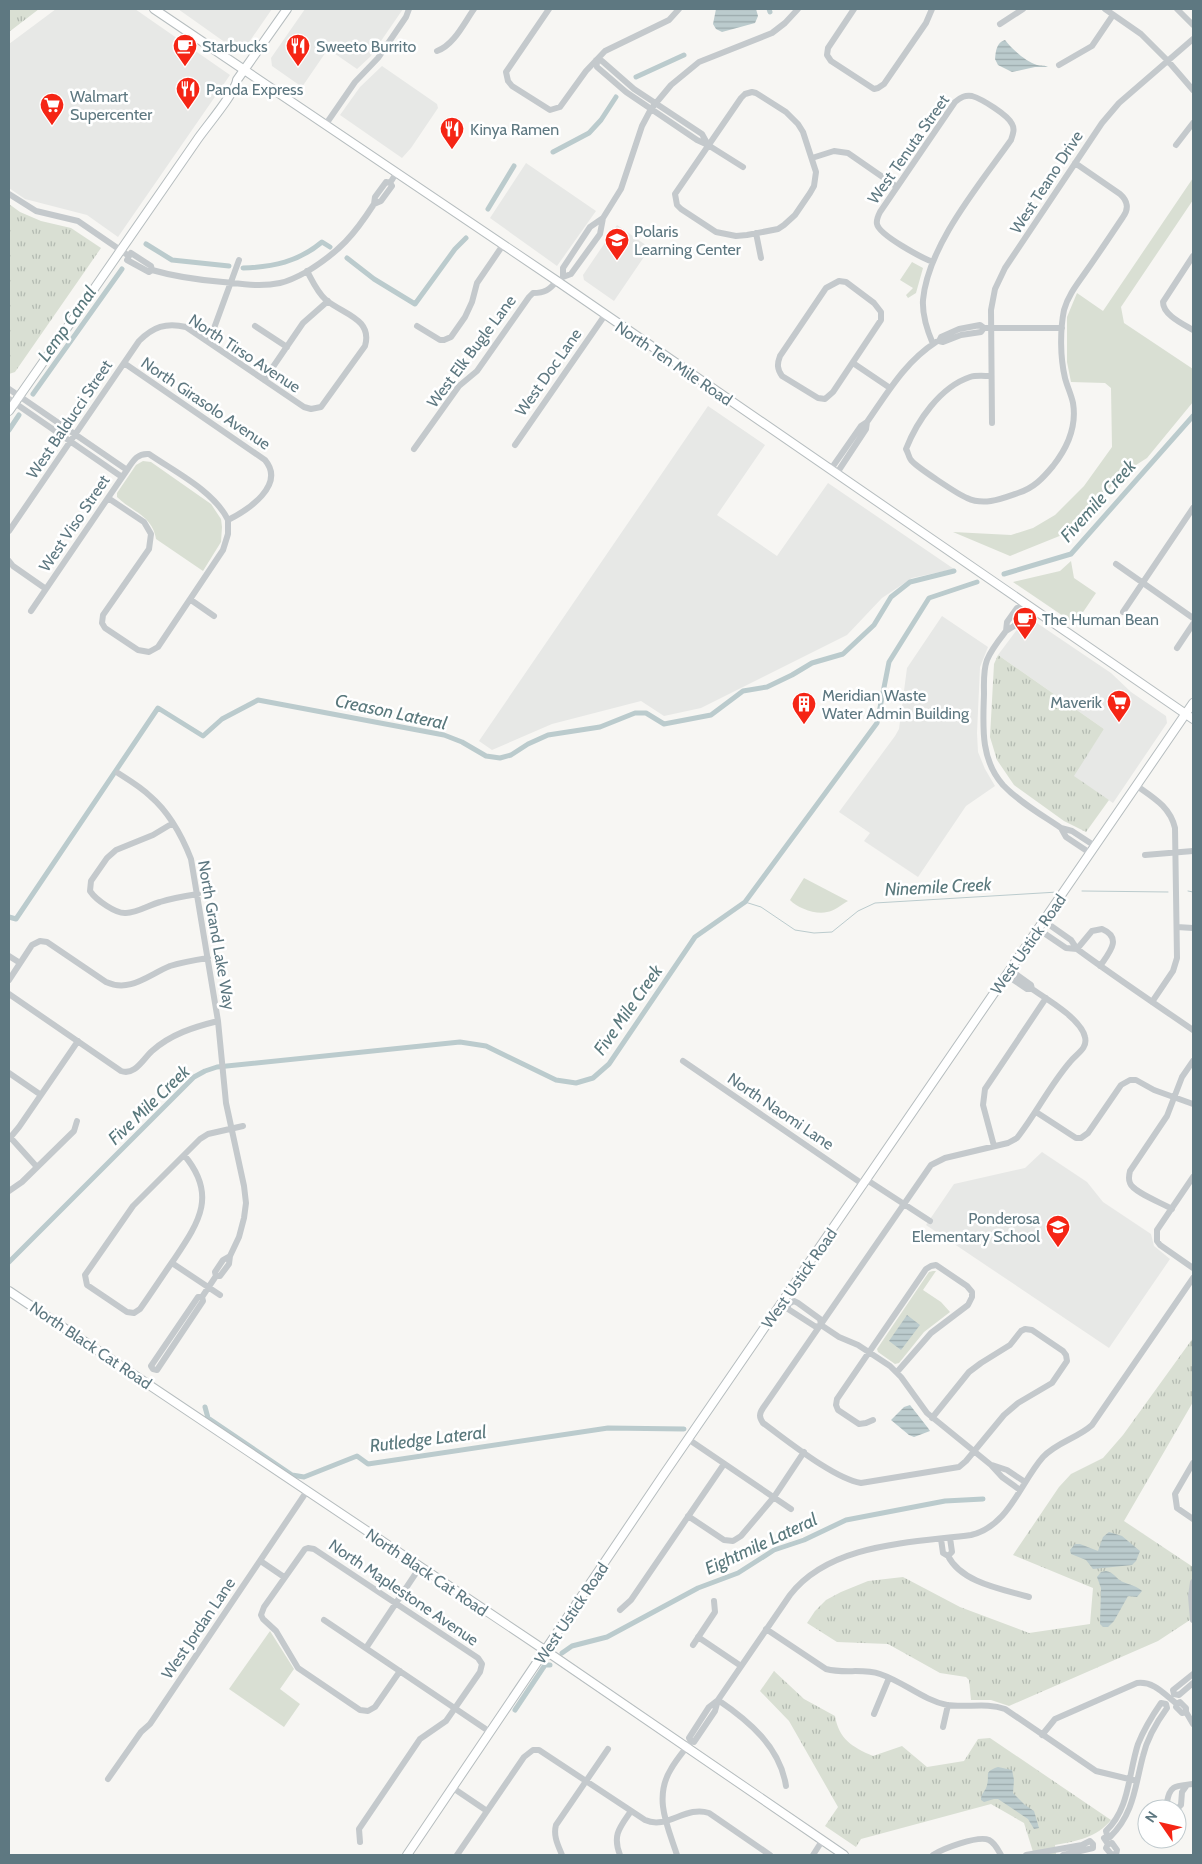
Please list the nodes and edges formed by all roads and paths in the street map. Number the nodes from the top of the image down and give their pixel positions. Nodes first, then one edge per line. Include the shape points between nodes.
1 (154, 9) edge
2 (287, 9) edge
3 (409, 9) edge
4 (474, 9) edge
5 (549, 9) edge
6 (679, 9) edge
7 (798, 9) edge
8 (854, 9) edge
9 (932, 9) edge
10 (1023, 9) edge
11 (1105, 9) edge
12 (1177, 9) edge
13 (1113, 15) junction
14 (1000, 24) dead end
15 (1193, 25) edge
16 (1193, 39) edge
17 (437, 51) dead end
18 (596, 60) junction
19 (1168, 61) junction
20 (1059, 65) dead end
21 (245, 69) junction
22 (1193, 90) edge
23 (653, 106) junction
24 (1193, 123) edge
25 (326, 124) junction
26 (708, 145) junction
27 (1176, 145) dead end
28 (812, 158) junction
29 (1075, 164) junction
30 (743, 167) dead end
31 (397, 172) junction
32 (897, 187) junction
33 (9, 194) edge
34 (603, 218) junction
35 (756, 233) junction
36 (503, 245) junction
37 (120, 249) junction
38 (1193, 256) edge
39 (761, 258) dead end
40 (238, 260) dead end
41 (933, 262) junction
42 (307, 271) junction
43 (560, 281) junction
44 (230, 283) junction
45 (328, 301) junction
46 (605, 315) junction
47 (255, 326) dead end
48 (417, 326) dead end
49 (156, 327) joint
50 (987, 328) junction
51 (1062, 328) junction
52 (1193, 330) edge
53 (207, 341) junction
54 (936, 342) junction
55 (287, 347) junction
56 (853, 362) junction
57 (124, 363) junction
58 (990, 376) junction
59 (264, 380) junction
60 (890, 388) junction
61 (9, 389) edge
62 (19, 396) junction
63 (12, 401) edge
64 (9, 411) edge
65 (992, 423) dead end
66 (75, 434) junction
67 (70, 441) junction
68 (515, 445) dead end
69 (414, 449) dead end
70 (127, 470) junction
71 (834, 471) junction
72 (122, 477) junction
73 (108, 498) junction
74 (1193, 508) edge
75 (228, 520) junction
76 (9, 531) edge
77 (9, 561) edge
78 (1116, 564) dead end
79 (1142, 583) junction
80 (46, 589) junction
81 (191, 600) junction
82 (1024, 605) junction
83 (31, 610) dead end
84 (1123, 612) dead end
85 (214, 616) dead end
86 (1193, 618) edge
87 (1193, 624) edge
88 (1176, 648) dead end
89 (1193, 703) edge
90 (1186, 714) junction
91 (1193, 719) edge
92 (118, 773) dead end
93 (1136, 786) junction
94 (174, 823) junction
95 (1061, 828) junction
96 (1095, 846) junction
97 (1193, 851) edge
98 (1176, 852) junction
99 (1090, 854) junction
100 (1146, 855) dead end
101 (198, 894) junction
102 (1044, 921) junction
103 (1177, 927) junction
104 (1193, 928) edge
105 (1038, 929) junction
106 (1077, 949) junction
107 (9, 956) edge
108 (208, 958) junction
109 (20, 963) junction
110 (1100, 966) junction
111 (1008, 973) junction
112 (9, 980) edge
113 (9, 994) edge
114 (1046, 998) junction
115 (1152, 1002) junction
116 (218, 1021) junction
117 (1193, 1030) edge
118 (78, 1041) junction
119 (683, 1061) dead end
120 (1193, 1061) edge
121 (9, 1073) edge
122 (41, 1095) junction
123 (1175, 1098) junction
124 (1193, 1104) edge
125 (1036, 1112) junction
126 (77, 1121) dead end
127 (243, 1126) dead end
128 (231, 1129) junction
129 (9, 1138) edge
130 (994, 1146) junction
131 (184, 1155) junction
132 (37, 1167) junction
133 (1193, 1177) edge
134 (866, 1182) junction
135 (9, 1191) edge
136 (904, 1204) junction
137 (1172, 1209) junction
138 (930, 1221) dead end
139 (172, 1262) junction
140 (1193, 1268) edge
141 (1193, 1278) edge
142 (208, 1287) junction
143 (9, 1290) edge
144 (220, 1295) dead end
145 (786, 1302) junction
146 (822, 1325) junction
147 (869, 1352) junction
148 (897, 1372) junction
149 (144, 1380) junction
150 (932, 1418) junction
151 (873, 1420) dead end
152 (688, 1439) junction
153 (804, 1452) junction
154 (974, 1452) junction
155 (724, 1464) junction
156 (1193, 1464) edge
157 (991, 1465) junction
158 (1025, 1482) junction
159 (1020, 1490) junction
160 (307, 1491) junction
161 (774, 1497) junction
162 (791, 1509) dead end
163 (688, 1516) junction
164 (1193, 1519) edge
165 (950, 1538) junction
166 (941, 1539) junction
167 (948, 1556) junction
168 (262, 1562) dead end
169 (420, 1567) junction
170 (284, 1577) junction
171 (1193, 1582) edge
172 (1029, 1597) dead end
173 (714, 1601) dead end
174 (396, 1604) junction
175 (620, 1610) dead end
176 (324, 1620) dead end
177 (1193, 1620) edge
178 (766, 1629) junction
179 (698, 1637) junction
180 (693, 1645) dead end
181 (366, 1648) junction
182 (545, 1651) junction
183 (741, 1666) junction
184 (400, 1671) junction
185 (1193, 1674) edge
186 (889, 1678) junction
187 (1193, 1683) edge
188 (1170, 1699) junction
189 (718, 1700) junction
190 (948, 1705) junction
191 (455, 1708) junction
192 (874, 1714) dead end
193 (1193, 1724) edge
194 (944, 1727) dead end
195 (490, 1732) junction
196 (1042, 1735) junction
197 (686, 1748) junction
198 (608, 1749) dead end
199 (108, 1779) dead end
200 (587, 1780) junction
201 (1134, 1780) junction
202 (1190, 1785) edge
203 (786, 1786) dead end
204 (453, 1788) junction
205 (1168, 1799) edge
206 (1182, 1799) edge
207 (487, 1811) junction
208 (631, 1811) junction
209 (665, 1821) junction
210 (1105, 1836) junction
211 (822, 1841) junction
212 (360, 1842) dead end
213 (1093, 1844) junction
214 (407, 1855) edge
215 (457, 1855) edge
216 (562, 1855) edge
217 (620, 1855) edge
218 (678, 1855) edge
219 (770, 1855) edge
220 (813, 1855) edge
221 (844, 1855) edge
222 (933, 1855) edge
223 (1001, 1855) edge
224 (1026, 1855) edge
225 (1063, 1855) edge
226 (1116, 1855) edge

1 - 21 main road, North Ten Mile Road
2 - 21 main road
3 - 25 street via 378,58 355,82
4 - 17 street via 450,43
5 - 18 street via 508,68 512,86 546,109 553,110 560,106
6 - 18 street via 670,20 611,47
7 - 23 street via 772,33 699,62 671,84
8 - 9 street via 828,48 827,55 832,62 870,87 878,88 926,23
10 - 14 street
11 - 13 street
12 - 15 street
13 - 19 street via 1141,34
13 - 20 street via 1092,46
16 - 19 street, West Teano Drive
18 - 23 street via 597,67 610,79
19 - 22 street
19 - 29 street, West Teano Drive via 1119,103
21 - 25 main road, North Ten Mile Road
21 - 37 main road
23 - 26 street
23 - 34 street via 638,136 621,189
24 - 27 street
25 - 31 main road, North Ten Mile Road
26 - 28 street via 741,98 749,92 756,93 790,116 803,132
26 - 30 street
26 - 35 street via 675,194 675,200 681,209 716,232 736,236
28 - 32 street via 834,151 848,153
28 - 35 street via 816,172 814,186 795,215 778,229
29 - 50 street, West Teano Drive via 1005,268 995,289
29 - 51 street via 1120,194 1127,204 1126,213 1069,299
31 - 36 main road, North Ten Mile Road
31 - 42 street via 390,183 386,182 357,230 341,248
32 - 41 street, West Tenuta Street via 880,212 877,224 914,254
32 - 41 street, West Tenuta Street via 961,97 977,97 1006,117 1013,128 1011,140 946,234
33 - 37 street via 36,211 78,221
34 - 43 street via 590,227 563,268
34 - 43 street, West Elk Bugle Lane via 600,234 571,274
35 - 39 street
36 - 43 main road, North Ten Mile Road
36 - 48 street via 476,283 465,317 451,336 444,340 436,338
37 - 44 street via 128,256 127,260 149,272
37 - 62 main road
38 - 52 street via 1164,298 1163,306 1167,313
40 - 44 street
41 - 54 street via 923,301 926,329
42 - 44 street via 281,283
42 - 45 street via 318,292
43 - 46 main road, North Ten Mile Road
43 - 69 street, West Elk Bugle Lane via 543,293 533,293 529,297 477,371 459,386
44 - 53 street
45 - 55 street via 309,317
45 - 59 street, North Tirso Avenue via 362,324 367,334 365,346 326,403 318,408 304,407
46 - 68 street, West Doc Lane
46 - 71 main road, North Ten Mile Road
47 - 55 street
49 - 53 street, North Tirso Avenue via 175,324 186,327
49 - 57 street, West Balducci Street via 139,341
50 - 51 street
50 - 54 street via 980,325 959,329
50 - 58 street, West Teano Drive
51 - 58 street via 1063,366 1074,419 1067,446 1035,485 997,501 983,502 960,495 910,460 906,449 912,435 948,389 971,376
53 - 59 street, North Tirso Avenue
54 - 60 street via 912,360
55 - 59 street
56 - 56 street via 881,320 880,308 846,282 839,281 828,286 780,356 778,370 813,397 824,399 833,392
56 - 60 street
57 - 66 street, West Balducci Street
57 - 75 street, North Girasolo Avenue via 271,467 270,482 257,501
58 - 65 street, West Teano Drive
60 - 71 street via 868,422 861,426
61 - 62 street
62 - 63 main road
62 - 66 street
63 - 64 main road
63 - 67 street
66 - 67 street, West Balducci Street
66 - 70 street
67 - 72 street
67 - 76 street, West Balducci Street
70 - 72 street, West Viso Street
70 - 75 street, West Viso Street via 137,456 149,454 209,495 224,510
71 - 82 main road, North Ten Mile Road
72 - 73 street, West Viso Street
73 - 80 street, West Viso Street
73 - 81 street via 144,522 151,534 149,549 103,615 105,628 138,650 149,652 158,646
74 - 79 street
75 - 81 street via 223,550
77 - 80 street
78 - 79 street
79 - 84 street
79 - 86 street
80 - 83 street, West Viso Street
81 - 85 street
82 - 90 main road, North Ten Mile Road
82 - 95 street via 1012,615 984,669 982,731 988,758 998,778 1018,798
87 - 88 street
89 - 90 main road, West Ustick Road
90 - 91 main road, North Ten Mile Road
90 - 93 main road, West Ustick Road
92 - 94 street, North Grand Lake Way via 151,796
93 - 96 main road, West Ustick Road
93 - 98 street via 1169,811 1176,828
94 - 101 street, North Grand Lake Way via 191,859
94 - 101 street via 116,850 91,881 90,889 94,896 123,914 160,901
95 - 96 street
95 - 99 street via 1066,837
96 - 99 main road, West Ustick Road
97 - 98 street
98 - 100 street
98 - 103 street
99 - 102 main road, West Ustick Road
101 - 108 street, North Grand Lake Way
102 - 105 main road, West Ustick Road
102 - 106 street via 1072,940
103 - 104 street
103 - 115 street via 1175,965
105 - 106 street via 1066,948
105 - 111 main road, West Ustick Road
106 - 110 street
106 - 110 street via 1092,931 1108,931 1113,947
107 - 109 street
108 - 109 street via 174,965 131,985 116,986 40,940 32,945
108 - 116 street, North Grand Lake Way
109 - 112 street
110 - 115 street
111 - 114 street via 1027,989
111 - 134 main road, West Ustick Road
113 - 118 street
114 - 125 street via 1071,1016 1083,1033 1085,1045
114 - 130 street via 985,1089 983,1105
115 - 117 street
116 - 118 street via 197,1026 162,1042 129,1072 121,1071
116 - 128 street, North Grand Lake Way
118 - 122 street
119 - 134 street, North Naomi Lane
120 - 123 street via 1182,1077
121 - 122 street
122 - 129 street
123 - 124 street
123 - 125 street via 1136,1080 1125,1082 1081,1138 1072,1137
123 - 137 street via 1167,1116 1130,1171 1129,1182 1133,1188
125 - 130 street via 1017,1138
126 - 132 street via 74,1131
127 - 128 street
128 - 131 street via 208,1134
128 - 142 street, North Grand Lake Way via 246,1203 229,1264
129 - 132 street
130 - 136 street via 936,1162
131 - 139 street via 199,1178 201,1212 195,1228
131 - 139 street via 133,1206 85,1275 87,1285 127,1312 134,1313
132 - 135 street
133 - 137 street
134 - 136 street, North Naomi Lane
134 - 145 main road, West Ustick Road
136 - 138 street, North Naomi Lane
136 - 146 street
137 - 140 street via 1156,1236 1160,1245
139 - 142 street
141 - 158 street via 1097,1418 1086,1430 1044,1455
142 - 144 street
142 - 149 street, North Grand Lake Way via 156,1358 151,1366 153,1369
143 - 149 main road, North Black Cat Road
145 - 146 street via 798,1303 820,1319
145 - 146 street via 788,1309 805,1321 816,1327
145 - 152 main road, West Ustick Road
146 - 147 street
146 - 153 street via 763,1408 759,1419
147 - 148 street
147 - 148 street via 926,1269 936,1266 967,1286 972,1292 968,1305 930,1333
147 - 151 street via 836,1405 838,1410 860,1424
148 - 150 street
149 - 160 main road, North Black Cat Road
150 - 154 street
150 - 154 street via 969,1372 1010,1345 1021,1331 1032,1330 1062,1350 1067,1361 1052,1383 1009,1411
152 - 155 street
152 - 182 main road, West Ustick Road
153 - 154 street via 843,1478 861,1483 958,1467
153 - 161 street
154 - 157 street
155 - 161 street
155 - 163 street
156 - 164 street via 1175,1494 1177,1508
157 - 158 street via 1007,1470
157 - 159 street
158 - 159 street
159 - 165 street via 994,1524 977,1533
160 - 169 main road, North Black Cat Road
160 - 199 street, West Jordan Lane via 150,1724
161 - 162 street
161 - 163 street via 733,1541 724,1540
163 - 175 street via 631,1600
165 - 166 street
165 - 167 street via 952,1552
166 - 167 street via 943,1553
166 - 178 street via 868,1549 817,1570 794,1589
167 - 172 street via 970,1577
168 - 170 street
169 - 174 street
169 - 182 main road, North Black Cat Road
170 - 174 street, North Maplestone Avenue via 302,1552 314,1549
170 - 184 street via 262,1612 263,1619 276,1631 298,1668 360,1710 368,1711 375,1708
171 - 177 street
173 - 179 street via 715,1612
174 - 181 street
174 - 191 street, North Maplestone Avenue via 478,1658 482,1664
176 - 181 street
178 - 183 street
178 - 186 street via 826,1669 870,1672
179 - 180 street
179 - 183 street
181 - 184 street
182 - 195 main road, West Ustick Road
182 - 197 main road, North Black Cat Road
183 - 189 street
184 - 191 street
185 - 188 street via 1173,1690
186 - 190 street
186 - 192 street
187 - 188 street
188 - 193 street via 1182,1713 1186,1712
188 - 196 street via 1152,1684 1137,1683 1055,1719
188 - 201 street via 1161,1703 1146,1727 1139,1744
189 - 197 street via 689,1738 691,1741
189 - 203 street via 740,1715 766,1741 784,1772
190 - 194 street
190 - 196 street via 998,1707
191 - 195 street
191 - 212 street via 446,1721 420,1739 359,1828
195 - 204 main road, West Ustick Road
196 - 201 street via 1096,1771
197 - 209 street via 664,1784 662,1803
197 - 211 main road, North Black Cat Road
198 - 200 street
200 - 207 street via 545,1752 533,1750 524,1757
200 - 208 street
200 - 216 street via 556,1825 555,1838
201 - 210 street via 1122,1809
202 - 205 street via 1175,1787
202 - 206 street via 1182,1792
204 - 207 street
204 - 214 main road, West Ustick Road
207 - 215 street
208 - 209 street via 650,1822
208 - 217 street via 616,1837
209 - 218 street
209 - 219 street via 690,1812 709,1813
210 - 213 street
210 - 226 street via 1106,1848
211 - 220 street
211 - 221 main road, North Black Cat Road
213 - 224 street
213 - 225 street via 1093,1848 1085,1851
222 - 223 street via 983,1838 993,1843

